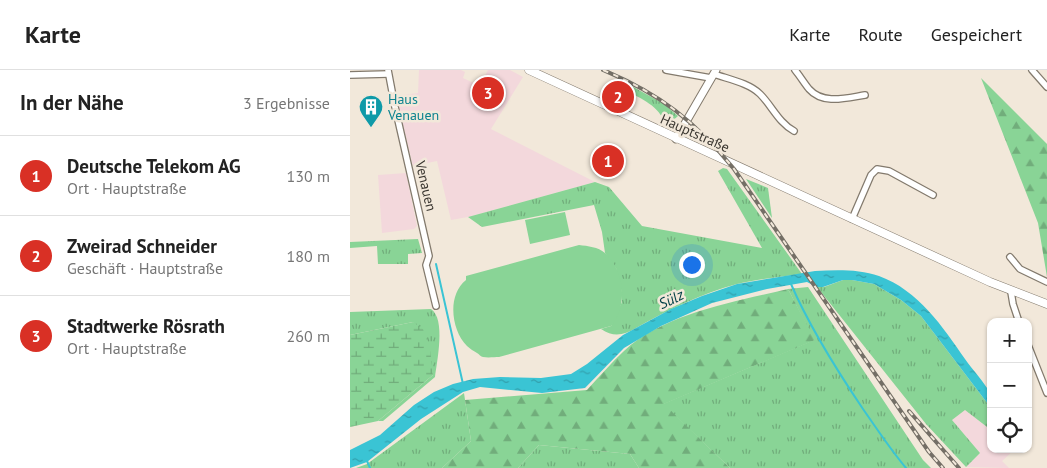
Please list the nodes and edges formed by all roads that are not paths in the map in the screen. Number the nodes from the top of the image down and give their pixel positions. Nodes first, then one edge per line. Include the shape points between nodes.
1 (529, 70) edge
2 (666, 70) edge
3 (795, 70) edge
4 (1032, 70) edge
5 (388, 72) edge
6 (714, 74) edge
7 (350, 75) edge
8 (1047, 87) edge
9 (865, 95) dead end
10 (794, 131) dead end
11 (676, 139) junction
12 (933, 195) dead end
13 (852, 219) junction
14 (1010, 257) dead end
15 (1047, 282) edge
16 (1012, 292) junction
17 (1047, 304) edge
18 (436, 306) dead end
19 (1017, 318) edge
20 (1032, 355) edge
21 (1047, 393) edge

1 - 11 main road, Hauptstraße
2 - 6 street
3 - 9 street via 822,98
4 - 8 street
5 - 7 street
5 - 18 street, Venauen via 429,256 426,265
6 - 10 street via 759,92 785,126
6 - 11 street
11 - 13 main road, Hauptstraße
12 - 13 street via 889,171 877,169 870,175
13 - 16 main road, Hauptstraße
14 - 15 street via 1020,269
16 - 17 main road, Hauptstraße
16 - 19 street
20 - 21 street

